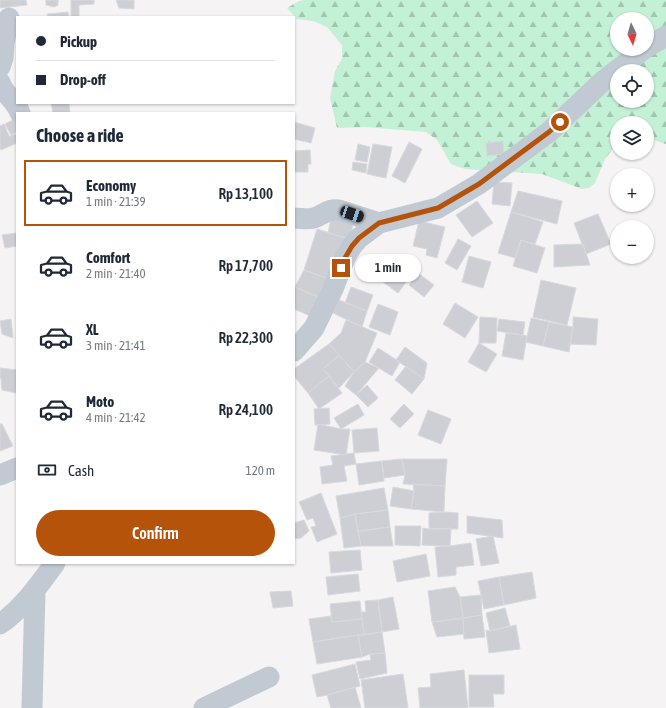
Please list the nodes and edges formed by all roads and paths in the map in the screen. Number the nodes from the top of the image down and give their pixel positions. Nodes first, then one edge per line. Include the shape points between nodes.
1 (9, 18) dead end
2 (666, 36) edge
3 (654, 43) edge
4 (635, 56) edge
5 (0, 67) edge
6 (0, 82) edge
7 (16, 104) edge
8 (295, 218) edge
9 (379, 223) junction
10 (295, 350) edge
11 (16, 468) edge
12 (0, 475) edge
13 (54, 564) edge
14 (34, 591) junction
15 (0, 624) edge
16 (269, 677) dead end
17 (32, 708) edge
18 (204, 708) edge

1 - 5 street
2 - 3 street
4 - 9 street via 603,81 549,132 479,184 438,208
6 - 7 street
8 - 9 street via 313,218 334,209
9 - 10 street via 352,246 314,328
11 - 12 street
13 - 14 street
14 - 15 street
14 - 17 street
16 - 18 street

